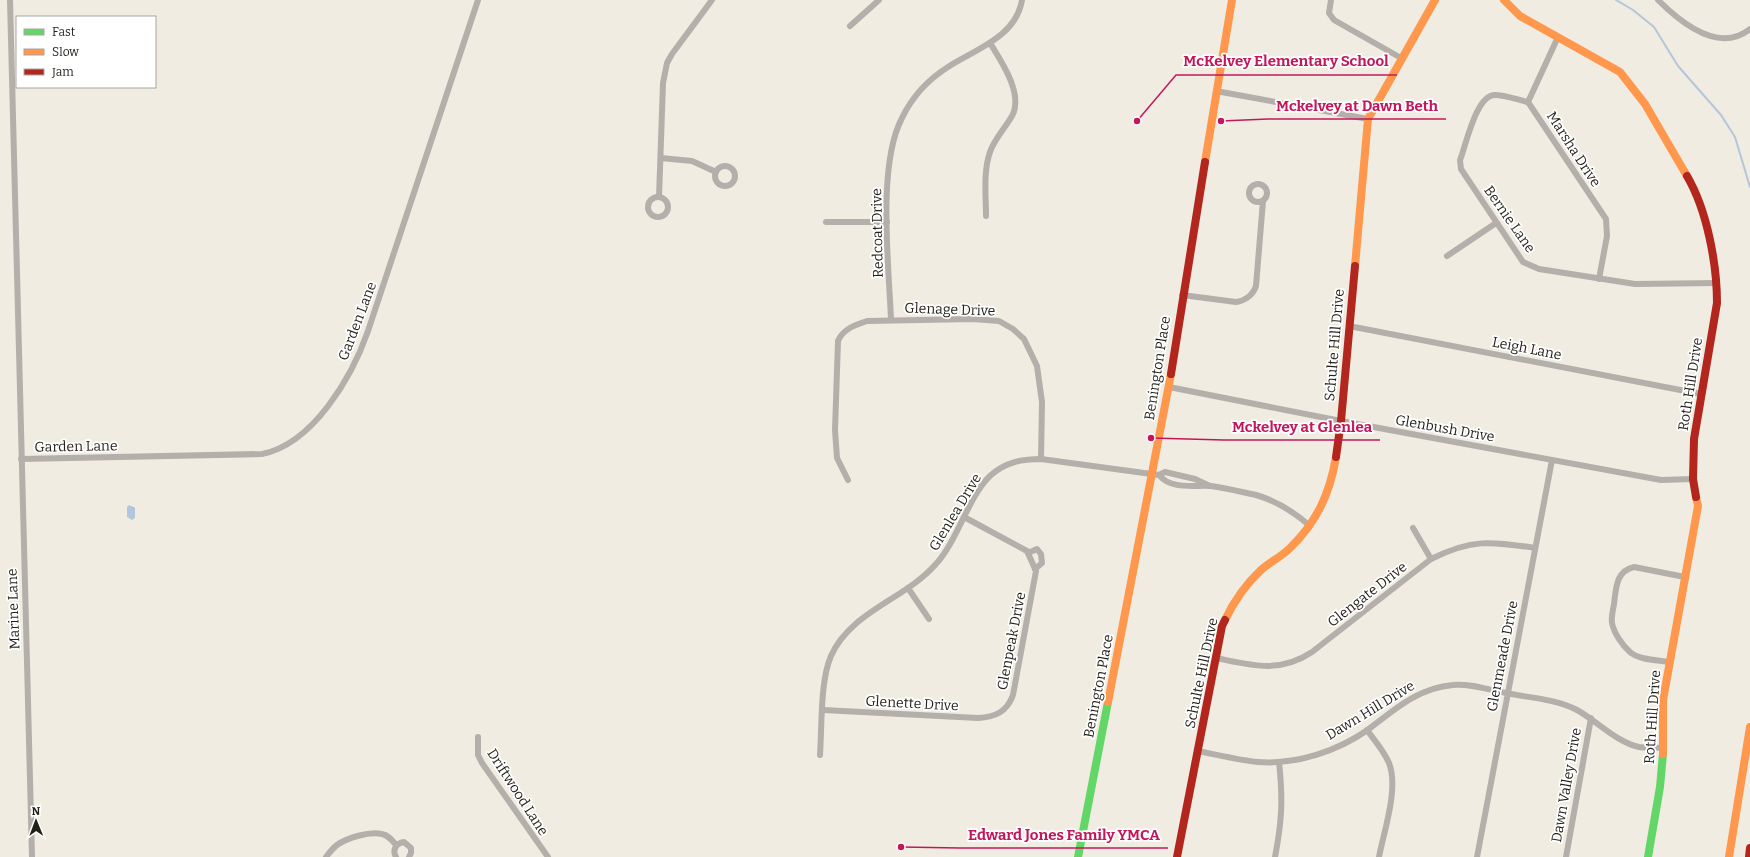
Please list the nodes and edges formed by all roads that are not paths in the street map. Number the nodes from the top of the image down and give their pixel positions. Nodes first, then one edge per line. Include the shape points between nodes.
1 (10, 0) edge
2 (478, 0) edge
3 (712, 0) edge
4 (879, 0) edge
5 (1022, 0) edge
6 (1232, 0) edge
7 (1331, 0) edge
8 (1435, 0) edge
9 (1504, 0) edge
10 (1658, 0) edge
11 (850, 26) dead end
12 (1750, 29) edge
13 (1558, 37) junction
14 (990, 43) junction
15 (1401, 58) junction
16 (1216, 90) junction
17 (1528, 102) junction
18 (1368, 119) junction
19 (661, 158) junction
20 (716, 172) dead end
21 (659, 197) dead end
22 (1263, 201) dead end
23 (986, 216) dead end
24 (826, 222) dead end
25 (887, 222) junction
26 (1496, 223) junction
27 (1447, 256) dead end
28 (1599, 279) junction
29 (1717, 283) junction
30 (1182, 295) junction
31 (891, 320) junction
32 (1349, 326) junction
33 (1169, 387) junction
34 (1701, 394) junction
35 (1340, 421) junction
36 (21, 459) junction
37 (1041, 459) junction
38 (1552, 460) junction
39 (1155, 474) junction
40 (1693, 479) junction
41 (848, 480) dead end
42 (1210, 486) junction
43 (964, 517) junction
44 (1310, 526) junction
45 (1413, 528) dead end
46 (1535, 548) junction
47 (1028, 553) junction
48 (1431, 559) junction
49 (1035, 569) junction
50 (1685, 577) junction
51 (908, 588) junction
52 (929, 618) dead end
53 (1216, 658) junction
54 (1669, 662) junction
55 (1508, 693) junction
56 (823, 710) junction
57 (999, 714) joint
58 (1591, 718) junction
59 (1750, 727) edge
60 (1367, 730) junction
61 (478, 737) dead end
62 (1663, 748) junction
63 (1198, 751) junction
64 (820, 755) dead end
65 (1279, 762) junction
66 (396, 845) junction
67 (1750, 848) edge
68 (32, 857) edge
69 (326, 857) edge
70 (396, 857) edge
71 (409, 857) edge
72 (548, 857) edge
73 (1078, 857) edge
74 (1177, 857) edge
75 (1275, 857) edge
76 (1379, 857) edge
77 (1477, 857) edge
78 (1566, 857) edge
79 (1648, 857) edge
80 (1729, 857) edge
81 (1749, 857) edge

1 - 36 street, Marine Lane
2 - 36 street, Garden Lane via 357,358 337,392 300,436 279,449 262,454
3 - 19 street via 679,43 668,63 663,83
4 - 11 street
5 - 14 street, Redcoat Drive via 1010,27
6 - 16 main road, Benington Place
7 - 15 street via 1329,13 1334,20
8 - 15 main road, Schulte Hill Drive
9 - 13 main road, Roth Hill Drive via 1520,16
10 - 12 street via 1683,23 1712,36 1734,37
13 - 17 street
13 - 29 main road, Roth Hill Drive via 1620,72 1645,104 1690,181 1705,221
14 - 23 street via 1010,78 1015,95 1013,114 990,151 987,163
14 - 25 street, Redcoat Drive via 930,80 901,118 888,166
15 - 18 main road, Schulte Hill Drive
16 - 18 street
16 - 30 main road, Benington Place
17 - 26 street, Bernie Lane via 1495,95 1486,97 1480,105 1460,160 1461,169
17 - 28 street, Marsha Drive via 1606,218 1607,236
18 - 32 main road, Schulte Hill Drive
19 - 20 street via 692,161
19 - 21 street
22 - 30 street via 1254,293 1236,302
24 - 25 street
25 - 31 street, Redcoat Drive
26 - 27 street
26 - 28 street, Bernie Lane via 1523,262 1539,269
28 - 29 street, Bernie Lane via 1635,284
29 - 34 main road, Roth Hill Drive via 1717,303
30 - 33 main road, Benington Place
31 - 37 street, Glenage Drive via 999,321 1024,339 1037,366 1042,402
31 - 41 street via 856,324 841,333 838,341 835,430 837,458
32 - 34 street, Leigh Lane
32 - 35 main road, Schulte Hill Drive
33 - 35 street, Glenbush Drive
33 - 39 main road, Benington Place
34 - 40 main road, Roth Hill Drive via 1694,439
35 - 38 street, Glenbush Drive
35 - 44 main road, Schulte Hill Drive via 1332,480
36 - 68 street, Marine Lane
37 - 39 street, Glenlea Drive
37 - 43 street, Glenlea Drive via 1024,459 1000,468 981,487
38 - 40 street, Glenbush Drive via 1660,480
38 - 46 street, Glenmeade Drive
39 - 42 street, Glenlea Drive via 1165,472 1181,475
39 - 42 street, Glenlea Drive via 1163,481 1181,486
39 - 73 main road, Benington Place
40 - 50 main road, Roth Hill Drive via 1698,506
42 - 44 street, Glenlea Drive via 1258,496 1284,506
43 - 47 street, Glenpeak Drive
43 - 51 street, Glenlea Drive via 944,555 934,567
44 - 53 main road, Schulte Hill Drive via 1289,549 1261,570 1233,602 1222,626
45 - 48 street
46 - 48 street, Glengate Drive via 1486,541 1463,546
46 - 55 street, Glenmeade Drive
47 - 49 street, Glenpeak Drive
47 - 49 street, Glenpeak Drive via 1037,549 1041,554 1042,563
48 - 53 street, Glengate Drive via 1302,659 1274,667
49 - 57 street, Glenpeak Drive via 1036,576 1013,695 1009,705
50 - 54 main road, Roth Hill Drive
50 - 54 street via 1634,567 1623,572 1616,584 1612,622 1624,645 1638,656
51 - 52 street
51 - 56 street, Glenlea Drive via 856,624 836,646 830,657 824,683
53 - 63 main road, Schulte Hill Drive
54 - 62 main road, Roth Hill Drive via 1663,700
55 - 58 street, Dawn Hill Drive via 1557,702
55 - 60 street, Dawn Hill Drive via 1454,685 1431,689 1401,703
55 - 77 street, Glenmeade Drive
56 - 57 street, Glenette Drive via 978,718 989,718
56 - 64 street, Glenlea Drive
58 - 62 street, Dawn Hill Drive via 1623,741 1639,746
58 - 78 street, Dawn Valley Drive
59 - 80 main road
60 - 65 street, Dawn Hill Drive via 1313,756
60 - 76 street via 1383,751 1392,776 1392,791
61 - 72 street, Driftwood Lane via 478,755 482,763
62 - 79 main road, Roth Hill Drive via 1660,787
63 - 65 street, Dawn Hill Drive via 1257,762
63 - 74 main road, Schulte Hill Drive
65 - 75 street via 1283,796
66 - 69 street via 390,837 372,833 337,845
66 - 70 street
66 - 71 street via 404,842 409,845 412,850
67 - 81 main road

